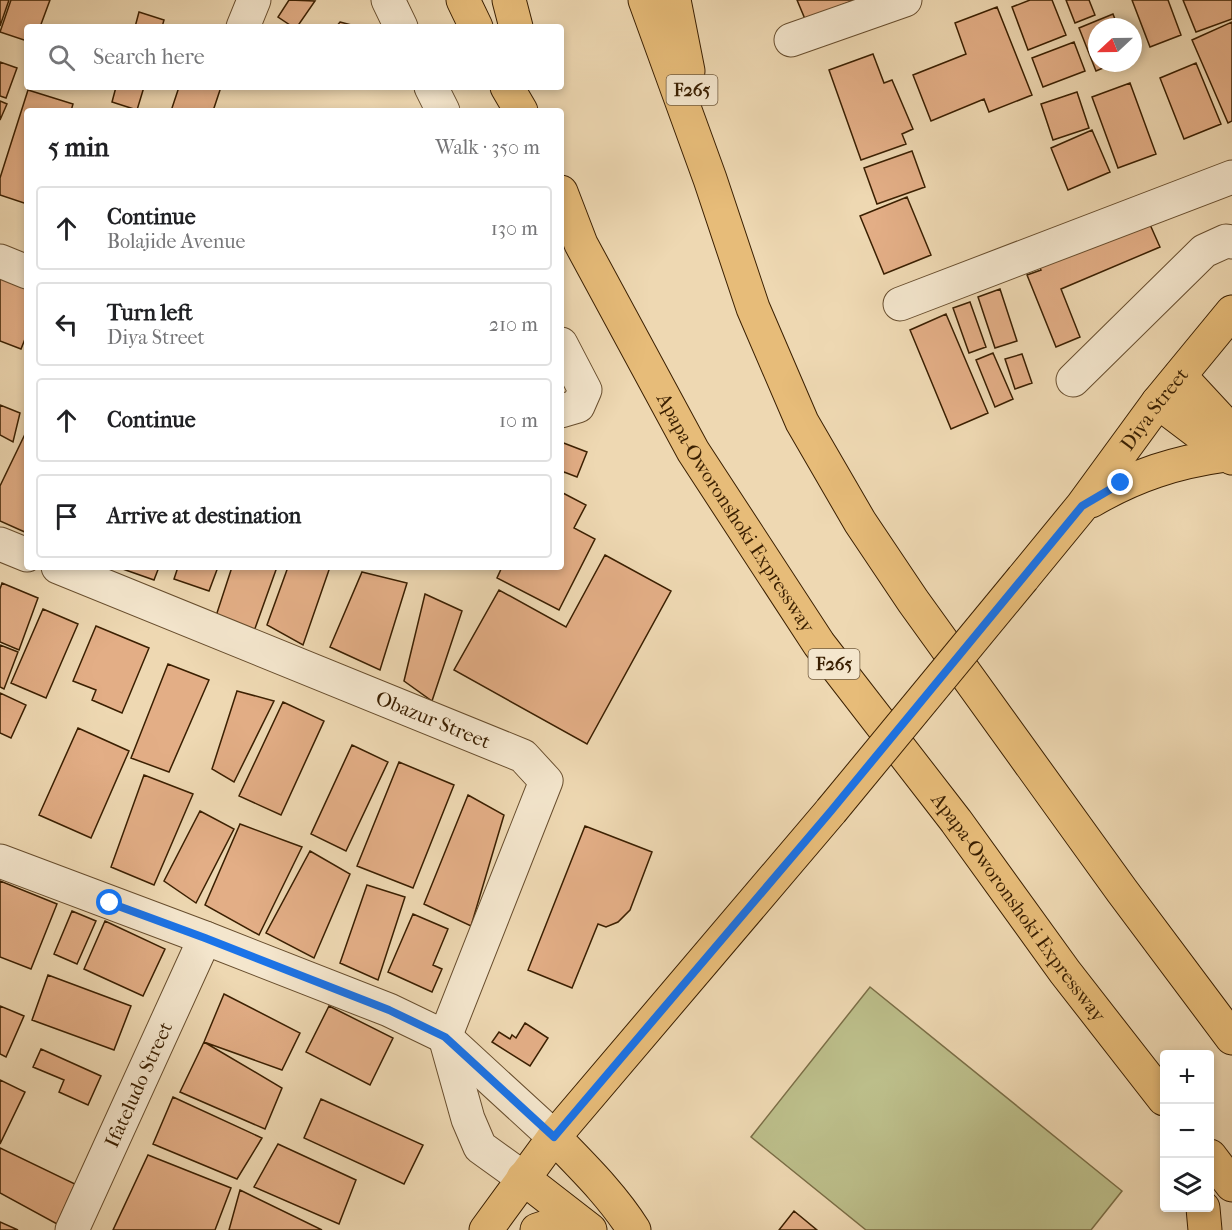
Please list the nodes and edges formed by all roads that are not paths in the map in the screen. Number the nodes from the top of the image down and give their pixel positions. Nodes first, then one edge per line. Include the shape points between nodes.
1 (254, 0) edge
2 (388, 0) edge
3 (463, 0) edge
4 (509, 0) edge
5 (645, 0) edge
6 (674, 0) edge
7 (905, 0) edge
8 (244, 24) edge
9 (400, 24) edge
10 (475, 24) edge
11 (515, 24) edge
12 (791, 39) dead end
13 (432, 90) edge
14 (509, 90) edge
15 (532, 90) edge
16 (442, 108) edge
17 (519, 108) edge
18 (536, 108) edge
19 (1232, 177) edge
20 (710, 179) junction
21 (564, 200) edge
22 (1232, 242) edge
23 (0, 261) edge
24 (24, 271) edge
25 (900, 304) dead end
26 (1226, 328) edge
27 (564, 350) edge
28 (1180, 376) junction
29 (1073, 380) dead end
30 (1158, 402) junction
31 (564, 410) edge
32 (1230, 448) edge
33 (1082, 506) junction
34 (0, 544) edge
35 (24, 554) edge
36 (65, 570) edge
37 (0, 861) edge
38 (1122, 891) junction
39 (205, 938) junction
40 (1065, 972) junction
41 (1232, 1012) edge
42 (445, 1037) junction
43 (1232, 1038) edge
44 (1160, 1094) edge
45 (1160, 1116) edge
46 (554, 1137) junction
47 (1211, 1158) edge
48 (523, 1178) junction
49 (1232, 1185) edge
50 (1203, 1212) edge
51 (72, 1230) edge
52 (486, 1230) edge
53 (537, 1230) edge
54 (580, 1230) edge
55 (590, 1230) edge
56 (634, 1230) edge
57 (1205, 1230) edge

1 - 8 street
2 - 9 street
3 - 10 main road
4 - 11 main road
5 - 20 main road
6 - 20 main road, F265
7 - 12 street
13 - 16 street
14 - 17 main road
15 - 18 main road
19 - 25 street
20 - 38 main road, F265 via 753,308 802,422 854,512 920,611
21 - 40 main road, Apapa-Oworonshoki Expressway / F265 via 581,244 706,471 819,644 956,821
22 - 29 street via 1204,251
23 - 24 street
26 - 28 main road, Diya Street
27 - 31 street via 585,390 578,406
28 - 30 main road, Diya Street
28 - 32 main road
30 - 32 main road
30 - 33 main road, Diya Street
32 - 33 main road via 1121,483
33 - 46 main road, Diya Street, bridge via 831,811
34 - 35 street
36 - 42 street, Obazur Street via 523,756 546,781
37 - 39 street
38 - 41 main road
38 - 43 main road, F265
39 - 42 street via 389,1010
39 - 51 street, Ifateludo Street
40 - 44 main road, Apapa-Oworonshoki Expressway / F265
40 - 45 main road
42 - 46 street
42 - 48 street via 480,1147
46 - 48 main road, Diya Street
46 - 56 main road via 600,1184
47 - 49 main road
48 - 52 main road, Diya Street
48 - 55 main road
50 - 57 main road
53 - 54 main road via 549,1226

